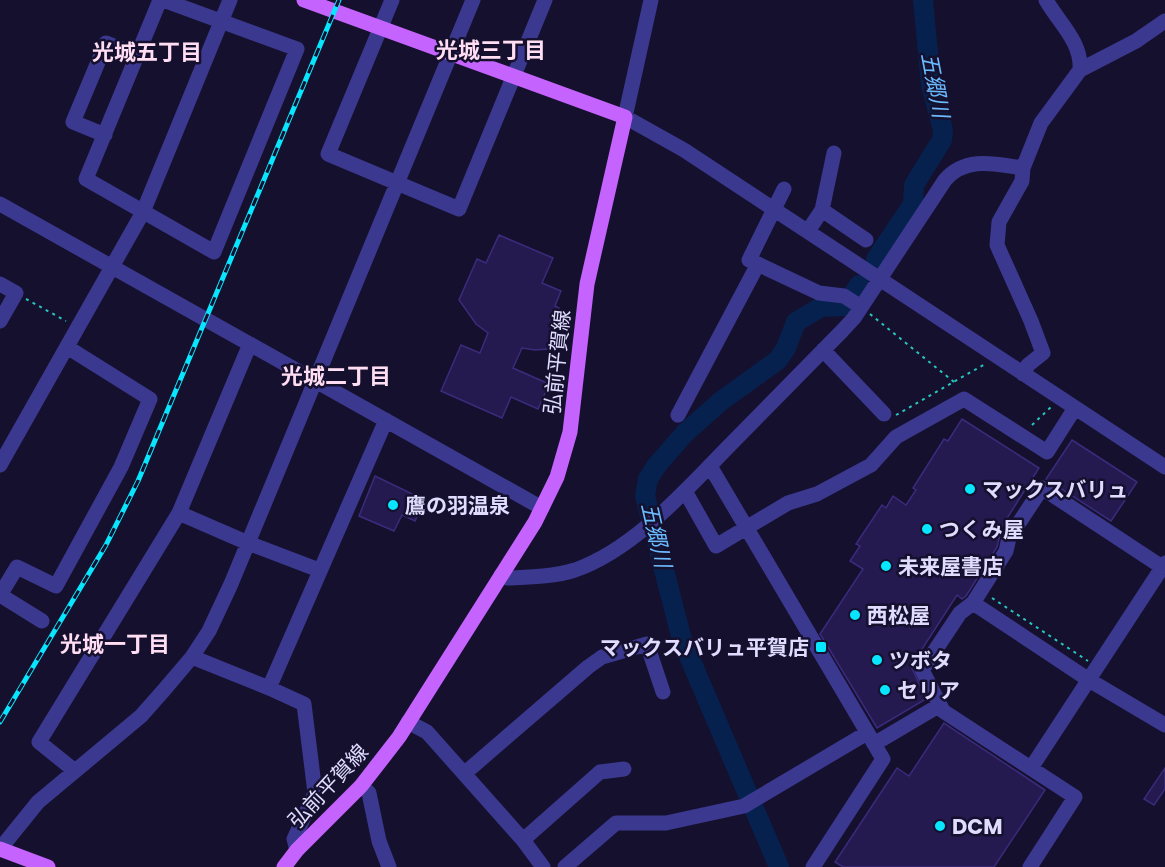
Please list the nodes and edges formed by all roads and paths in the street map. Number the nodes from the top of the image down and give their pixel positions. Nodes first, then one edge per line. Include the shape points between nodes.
1 (162, 0) edge
2 (230, 0) edge
3 (304, 0) edge
4 (392, 0) edge
5 (473, 0) edge
6 (545, 0) edge
7 (651, 0) edge
8 (1046, 0) edge
9 (222, 21) junction
10 (1165, 21) edge
11 (381, 28) junction
12 (451, 54) junction
13 (137, 55) junction
14 (1080, 70) junction
15 (513, 76) junction
16 (625, 117) junction
17 (105, 135) junction
18 (834, 153) dead end
19 (1023, 168) junction
20 (398, 183) junction
21 (784, 189) dead end
22 (0, 204) edge
23 (774, 209) junction
24 (822, 210) junction
25 (143, 212) junction
26 (808, 231) junction
27 (866, 240) dead end
28 (758, 264) junction
29 (112, 267) junction
30 (880, 279) junction
31 (0, 284) edge
32 (16, 293) junction
33 (853, 302) junction
34 (0, 321) edge
35 (72, 324) dead end
36 (250, 344) junction
37 (67, 347) junction
38 (823, 350) junction
39 (998, 357) junction
40 (1023, 374) junction
41 (316, 381) junction
42 (954, 382) junction
43 (1061, 398) junction
44 (1075, 408) junction
45 (678, 415) dead end
46 (889, 415) joint
47 (386, 420) junction
48 (1032, 425) dead end
49 (0, 465) edge
50 (710, 466) junction
51 (1165, 467) edge
52 (685, 491) junction
53 (542, 508) junction
54 (179, 513) junction
55 (747, 528) junction
56 (248, 543) junction
57 (1164, 565) edge
58 (319, 570) junction
59 (501, 576) junction
60 (0, 595) edge
61 (979, 598) junction
62 (42, 621) dead end
63 (192, 657) junction
64 (1091, 663) dead end
65 (1089, 680) junction
66 (269, 688) junction
67 (663, 692) dead end
68 (940, 705) junction
69 (408, 722) junction
70 (1165, 725) edge
71 (871, 739) junction
72 (1031, 768) junction
73 (624, 769) dead end
74 (75, 771) junction
75 (465, 773) junction
76 (361, 786) junction
77 (523, 840) junction
78 (0, 849) edge
79 (297, 850) junction
80 (1037, 865) edge
81 (48, 867) edge
82 (284, 867) edge
83 (390, 867) edge
84 (543, 867) edge
85 (565, 867) edge
86 (813, 867) edge

1 - 9 street
1 - 13 street
2 - 9 street
3 - 11 main road
4 - 11 street
5 - 12 street
6 - 15 street
7 - 16 street
8 - 14 street via 1073,39 1081,57
9 - 25 street
9 - 25 street via 297,49 214,252
10 - 14 street
11 - 12 main road
11 - 20 street via 328,154
12 - 15 main road
12 - 20 street
13 - 17 street
13 - 17 street via 106,43 73,122
14 - 19 street via 1041,123
15 - 16 main road
15 - 20 street via 459,209
16 - 23 street
16 - 53 main road, 弘前平賀線 via 587,284 566,450
17 - 25 street via 86,179
18 - 24 street
19 - 30 street via 983,163 961,166 952,172
19 - 40 street via 1022,181 999,222 996,236 1042,353
20 - 41 street
21 - 23 street
22 - 29 street
23 - 26 street
23 - 28 street via 749,260
24 - 26 street
24 - 27 street
25 - 29 street
26 - 30 street
28 - 33 street via 819,293
28 - 45 street
29 - 36 street
29 - 37 street
30 - 33 street
30 - 39 street
31 - 32 street
32 - 34 street
32 - 35 path
33 - 38 street via 842,331
33 - 42 path
36 - 41 street
36 - 54 street
37 - 49 street
37 - 60 street via 150,399 121,467 56,586 17,567
38 - 46 street
38 - 50 street
39 - 40 street
39 - 42 path
40 - 43 street
41 - 47 street
41 - 56 street
42 - 46 path
43 - 44 street
43 - 48 path
44 - 51 street
44 - 55 street via 1047,452 964,399 896,438 871,465 817,494 788,503
47 - 53 street
47 - 58 street
50 - 52 street
50 - 55 street
52 - 55 street via 716,546
52 - 59 street via 653,521 577,569 558,574
53 - 59 main road, 弘前平賀線
54 - 56 street
54 - 74 street via 39,742
55 - 71 street
56 - 58 street
56 - 63 street via 209,631
57 - 61 street via 1042,488
57 - 65 street
58 - 66 street
59 - 69 main road, 弘前平賀線
60 - 62 street
61 - 64 path
61 - 65 street
61 - 68 street via 960,613 922,670
63 - 66 street
63 - 74 street via 141,716
65 - 70 street
65 - 72 street
66 - 79 street via 304,704 315,793 294,839
67 - 75 street via 647,644 602,657
68 - 71 street
68 - 72 street via 943,711
69 - 75 street via 427,732
69 - 76 main road, 弘前平賀線
71 - 85 street via 750,802 666,823 616,823
71 - 86 street via 883,759
72 - 80 street via 1075,796
73 - 77 street via 600,772
74 - 78 street via 38,802
75 - 77 street
76 - 79 main road, 弘前平賀線
76 - 83 street via 369,793 379,842
77 - 84 street
78 - 81 main road
79 - 82 main road, 弘前平賀線

